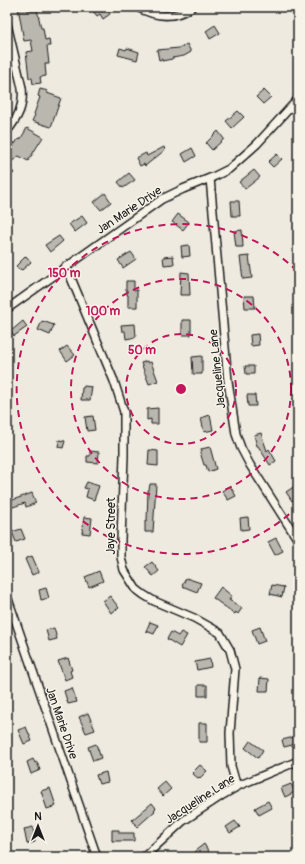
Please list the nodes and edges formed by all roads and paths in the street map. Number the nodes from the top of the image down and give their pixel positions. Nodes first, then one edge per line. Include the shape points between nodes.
1 (137, 7) edge
2 (192, 7) edge
3 (7, 24) edge
4 (298, 99) edge
5 (7, 132) edge
6 (210, 178) junction
7 (66, 266) junction
8 (7, 309) edge
9 (298, 540) edge
10 (7, 596) edge
11 (298, 761) edge
12 (237, 787) junction
13 (98, 857) edge
14 (144, 857) edge

1 - 2 street via 161,16 173,15
3 - 5 street via 23,99
4 - 6 street, Jan Marie Drive via 257,144 229,169
6 - 7 street, Jan Marie Drive via 162,199
6 - 9 street, Jacqueline Lane via 228,380 236,434 250,465
7 - 8 street, Jan Marie Drive
7 - 12 street, Jaye Street via 114,381 124,412 121,557 124,570 136,589 154,601 210,626 220,634 230,650 235,669 230,733 231,766
10 - 13 street, Jan Marie Drive
11 - 12 street, Jacqueline Lane
12 - 14 street, Jacqueline Lane via 183,821

